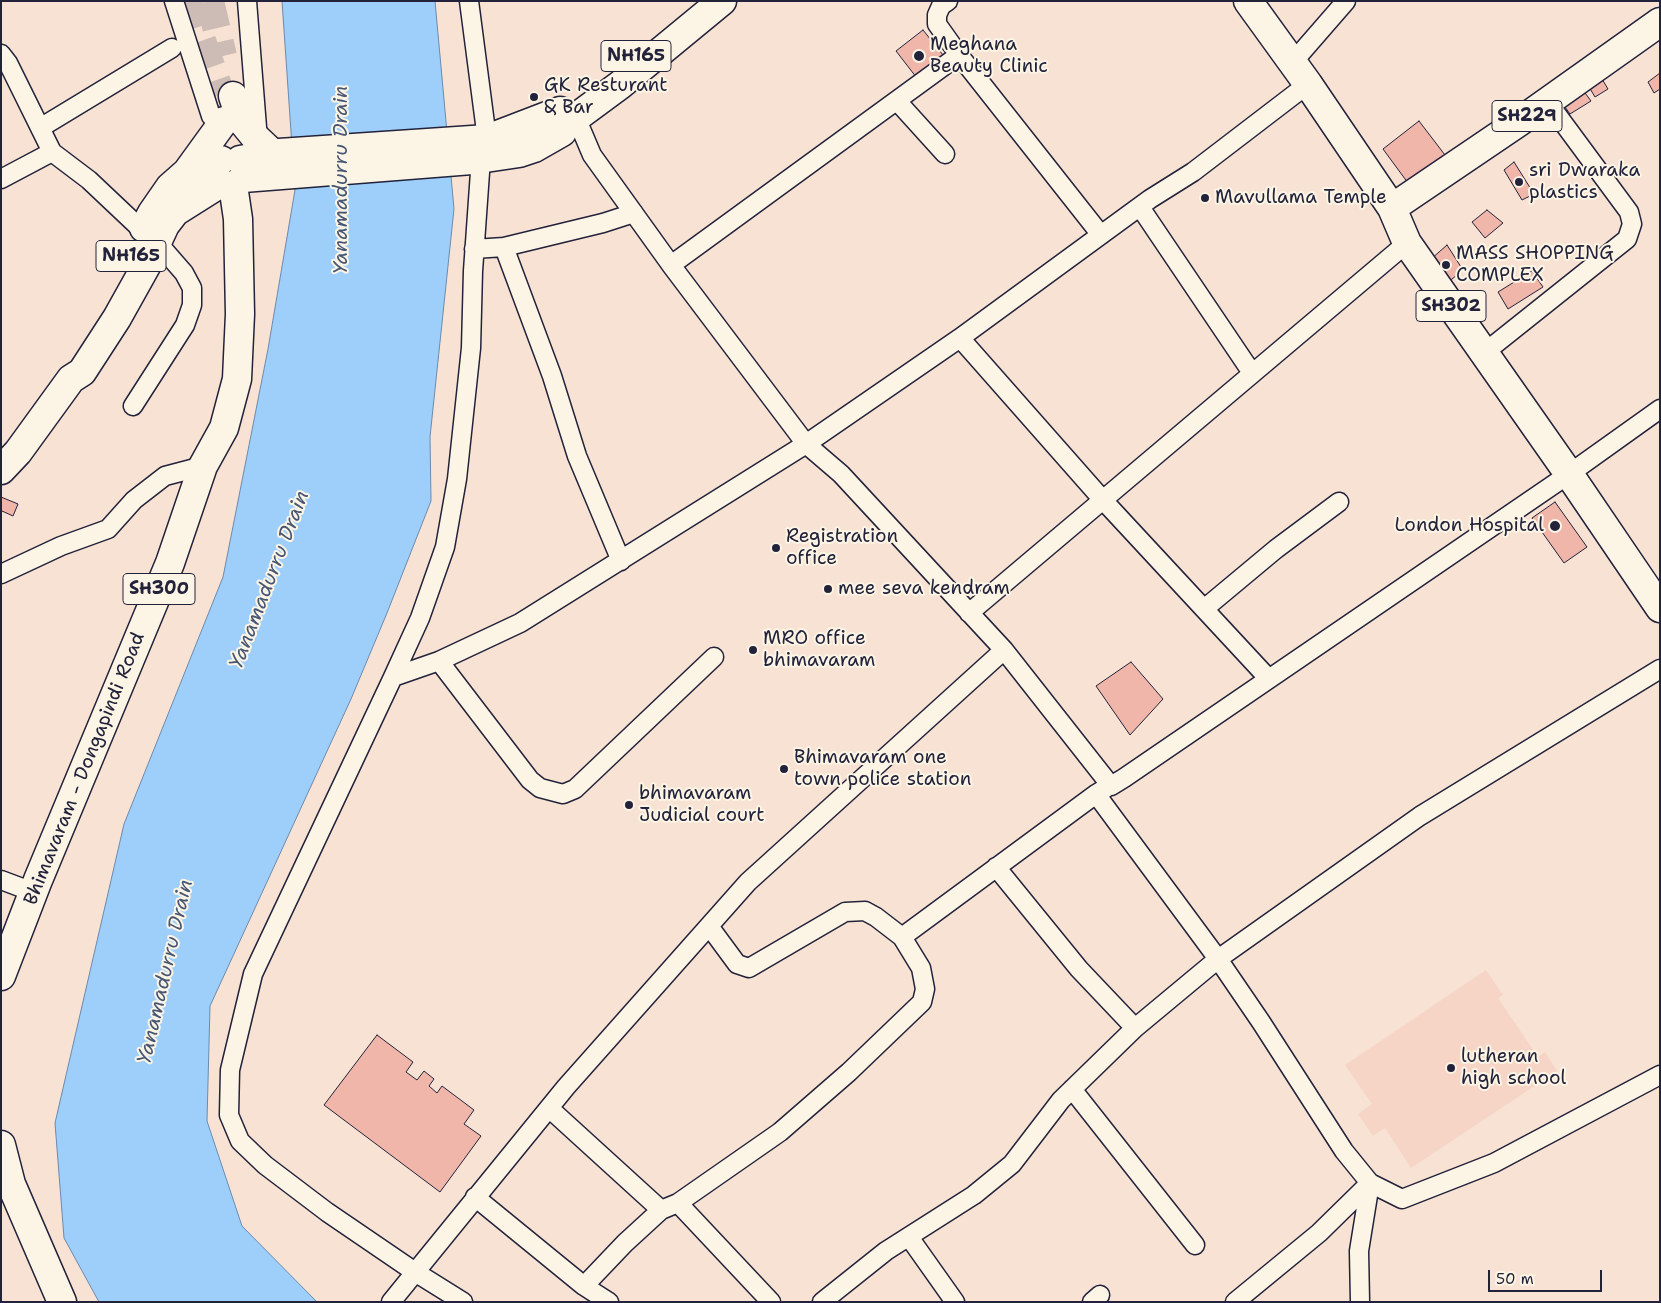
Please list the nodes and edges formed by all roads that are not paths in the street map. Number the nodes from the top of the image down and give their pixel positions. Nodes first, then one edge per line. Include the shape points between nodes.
1 (174, 1) edge
2 (247, 1) edge
3 (469, 1) edge
4 (703, 1) edge
5 (722, 1) edge
6 (948, 1) edge
7 (1248, 1) edge
8 (1346, 1) edge
9 (1660, 22) edge
10 (172, 48) dead end
11 (1, 54) edge
12 (959, 56) junction
13 (1293, 62) junction
14 (1308, 84) junction
15 (601, 90) junction
16 (897, 101) junction
17 (1547, 101) junction
18 (561, 123) junction
19 (40, 128) junction
20 (251, 132) junction
21 (478, 149) junction
22 (52, 152) junction
23 (945, 154) dead end
24 (232, 169) junction
25 (187, 172) junction
26 (1, 179) edge
27 (1140, 207) junction
28 (1392, 208) junction
29 (634, 213) junction
30 (1101, 235) junction
31 (150, 236) junction
32 (1407, 243) junction
33 (504, 247) junction
34 (474, 249) junction
35 (671, 265) junction
36 (960, 338) junction
37 (1484, 353) junction
38 (1252, 373) junction
39 (133, 406) dead end
40 (1660, 409) edge
41 (806, 444) junction
42 (203, 466) junction
43 (1, 470) edge
44 (1569, 474) junction
45 (1102, 499) junction
46 (1339, 502) dead end
47 (621, 561) junction
48 (1, 574) edge
49 (1660, 608) edge
50 (1204, 609) junction
51 (968, 613) junction
52 (1004, 650) junction
53 (714, 657) dead end
54 (439, 661) junction
55 (1660, 669) edge
56 (393, 677) junction
57 (1269, 679) junction
58 (1103, 790) junction
59 (996, 867) junction
60 (1, 880) edge
61 (34, 892) junction
62 (709, 926) junction
63 (902, 937) junction
64 (1218, 959) junction
65 (1, 976) edge
66 (1134, 1028) junction
67 (1660, 1076) edge
68 (1072, 1090) junction
69 (549, 1108) junction
70 (1, 1146) edge
71 (1370, 1183) junction
72 (475, 1197) junction
73 (678, 1204) junction
74 (661, 1210) junction
75 (909, 1237) junction
76 (1196, 1245) dead end
77 (415, 1272) junction
78 (584, 1286) junction
79 (391, 1301) edge
80 (62, 1302) edge
81 (463, 1302) edge
82 (609, 1302) edge
83 (771, 1302) edge
84 (822, 1302) edge
85 (955, 1302) edge
86 (1235, 1302) edge
87 (1360, 1302) edge

1 - 20 street via 211,116
2 - 20 street
3 - 21 street
4 - 15 main road, NH165 via 626,63
5 - 15 main road, NH165
6 - 12 street via 936,15 937,24
7 - 13 main road, SH302
8 - 13 street
9 - 17 main road, SH229
10 - 19 street
11 - 19 street
12 - 16 street
12 - 30 street
13 - 14 main road, SH302
14 - 27 street via 1193,172
14 - 28 main road, SH302
15 - 18 main road, NH165
16 - 23 street
16 - 35 street
17 - 28 main road, SH229
17 - 37 street via 1629,212 1632,224 1627,239
18 - 21 main road, NH165 via 534,148 519,153
18 - 29 street via 592,155
19 - 22 street
20 - 21 main road, NH165
20 - 24 main road, NH165
20 - 24 main road, Bhimavaram - Dongapindi Road
20 - 25 main road
21 - 34 street
22 - 26 street
22 - 31 street via 90,180
24 - 25 main road, NH165 via 199,164
24 - 31 main road, NH165 via 175,212
24 - 42 main road, Bhimavaram - Dongapindi Road / SH300 via 238,220 240,314 237,379 224,428
25 - 31 main road, NH165 via 170,187 152,213
27 - 30 street
27 - 38 street
28 - 32 main road, SH302
29 - 33 street
29 - 35 street
30 - 36 street
31 - 39 street via 184,273 192,288 192,305 185,325
31 - 43 main road, NH165 via 101,314 71,370 71,379
32 - 37 main road, SH302
32 - 38 street
33 - 34 street
33 - 47 street via 552,376 577,456
34 - 56 street via 471,348 457,480 445,547 420,618
35 - 41 street
36 - 41 street
36 - 45 street
37 - 44 main road, SH302
38 - 45 street
40 - 44 street
41 - 47 street
41 - 51 street via 841,474
42 - 48 street via 165,476 134,500 108,529 61,546
42 - 61 main road, Bhimavaram - Dongapindi Road / SH300 via 170,563
44 - 49 main road, SH302
44 - 57 street
45 - 50 street
45 - 51 street
46 - 50 street
47 - 54 street via 520,623
50 - 57 street
51 - 52 street
52 - 58 street
52 - 62 street via 748,882
53 - 54 street via 575,789 563,794 540,788 530,780
54 - 56 street
55 - 64 street via 1420,816
56 - 77 street via 252,974 230,1070 229,1116 240,1141 265,1165
57 - 58 street
58 - 59 street
58 - 64 street
59 - 63 street
59 - 66 street via 1079,969
60 - 61 street
61 - 65 main road, Bhimavaram - Dongapindi Road / SH300
62 - 63 street via 737,964 749,968 845,912 865,911
62 - 69 street
63 - 73 street via 921,968 925,989 922,1002 780,1132
64 - 66 street
64 - 71 street via 1344,1151
66 - 68 street
67 - 71 street via 1494,1163 1402,1199
68 - 75 street via 1012,1164 974,1195
68 - 76 street
69 - 72 street
69 - 74 street
70 - 80 main road via 11,1184
71 - 86 street via 1319,1233
71 - 87 street via 1359,1251
72 - 77 street
72 - 78 street
73 - 74 street
73 - 83 street
74 - 78 street
75 - 84 street via 886,1251
75 - 85 street
77 - 79 street
77 - 81 street
78 - 82 street

